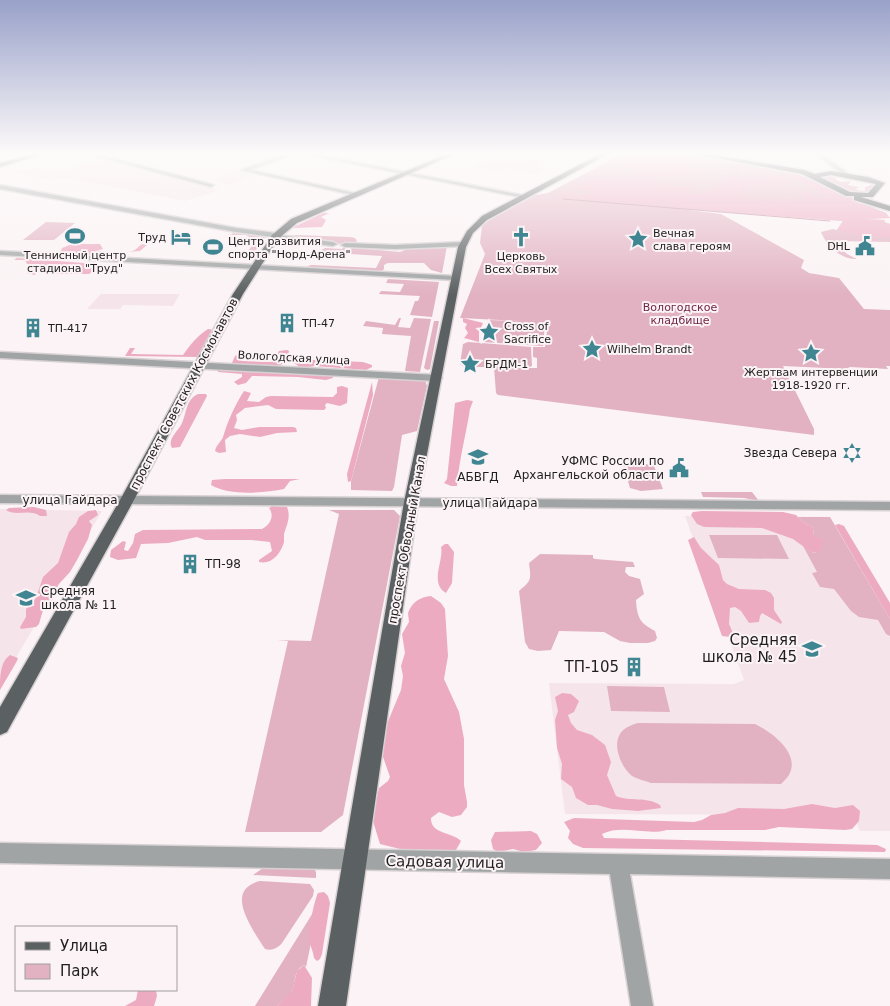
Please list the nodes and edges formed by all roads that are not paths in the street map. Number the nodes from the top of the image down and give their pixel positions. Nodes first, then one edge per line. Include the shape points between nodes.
1 (77, 201) edge
2 (341, 201) edge
3 (515, 201) edge
4 (869, 201) edge
5 (875, 201) edge
6 (890, 208) edge
7 (276, 236) junction
8 (334, 244) dead end
9 (463, 244) junction
10 (345, 245) dead end
11 (0, 253) edge
12 (254, 267) junction
13 (454, 278) junction
14 (0, 355) edge
15 (200, 366) junction
16 (437, 378) junction
17 (0, 499) edge
18 (127, 500) junction
19 (411, 502) junction
20 (890, 506) edge
21 (0, 726) edge
22 (0, 853) edge
23 (355, 860) junction
24 (618, 864) junction
25 (890, 868) edge
26 (332, 1006) edge
27 (642, 1006) edge

1 - 7 street
2 - 7 main road, проспект Советских Космонавтов via 294,221
3 - 9 main road, проспект Обводный Канал via 478,222
4 - 6 main road
5 - 6 main road
7 - 8 street
7 - 12 main road, проспект Советских Космонавтов
9 - 10 street
9 - 13 main road, проспект Обводный Канал
11 - 12 street
12 - 13 street
12 - 15 main road, проспект Советских Космонавтов
13 - 16 main road, проспект Обводный Канал
14 - 15 street, Вологодская улица
15 - 16 street, Вологодская улица
15 - 18 main road, проспект Советских Космонавтов
16 - 19 main road, проспект Обводный Канал
17 - 18 street, улица Гайдара
18 - 19 street, улица Гайдара
18 - 21 main road, проспект Советских Космонавтов
19 - 20 street, улица Гайдара
19 - 23 main road, проспект Обводный Канал
22 - 23 street, Садовая улица
23 - 24 street, Садовая улица
23 - 26 main road, проспект Обводный Канал
24 - 25 street, Садовая улица
24 - 27 street

